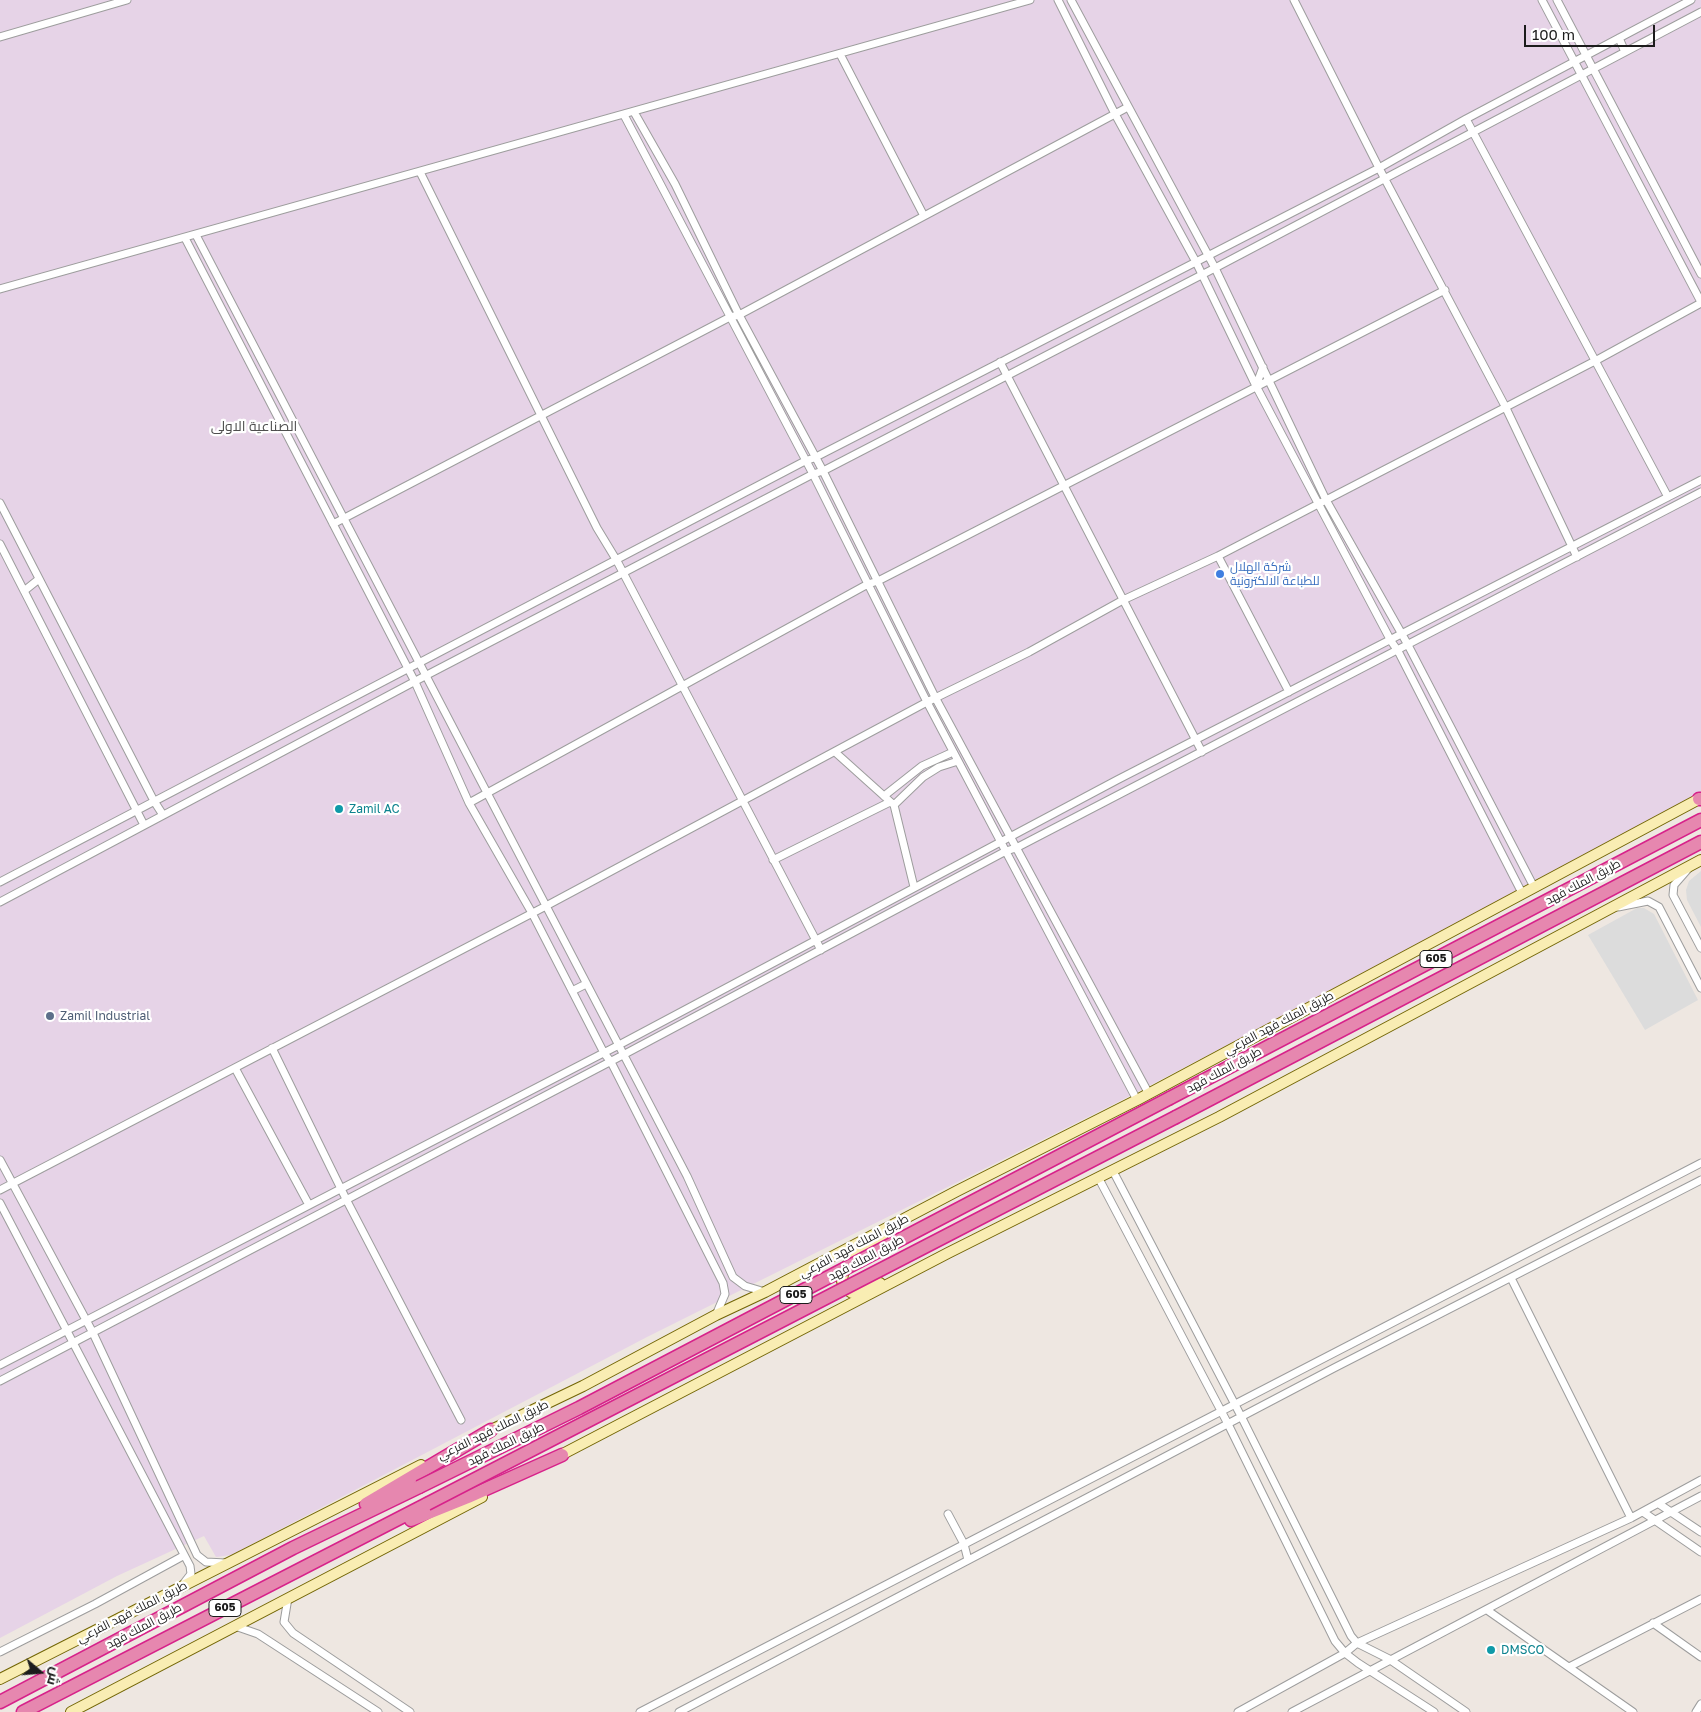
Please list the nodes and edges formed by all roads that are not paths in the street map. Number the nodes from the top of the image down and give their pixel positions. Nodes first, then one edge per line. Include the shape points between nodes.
1 (127, 0) edge
2 (1030, 0) edge
3 (1058, 0) edge
4 (1071, 0) edge
5 (1294, 0) edge
6 (1542, 0) edge
7 (1557, 0) edge
8 (1692, 0) edge
9 (1010, 3) edge
10 (1701, 12) edge
11 (0, 37) edge
12 (1619, 38) junction
13 (1625, 52) junction
14 (840, 54) junction
15 (1586, 56) junction
16 (1575, 62) junction
17 (1593, 69) junction
18 (1581, 76) junction
19 (1128, 107) junction
20 (634, 112) junction
21 (624, 114) junction
22 (1114, 114) junction
23 (1466, 119) junction
24 (1473, 132) junction
25 (1379, 168) junction
26 (420, 172) junction
27 (1386, 179) junction
28 (924, 216) junction
29 (196, 235) junction
30 (185, 238) junction
31 (1207, 256) junction
32 (1196, 262) junction
33 (1215, 268) junction
34 (1701, 274) edge
35 (1202, 275) junction
36 (0, 289) edge
37 (1445, 290) junction
38 (1701, 302) edge
39 (740, 315) junction
40 (730, 317) junction
41 (1595, 361) junction
42 (1000, 362) junction
43 (1263, 367) junction
44 (1007, 376) junction
45 (1269, 380) junction
46 (1256, 386) junction
47 (1505, 406) junction
48 (543, 416) junction
49 (814, 458) junction
50 (805, 461) junction
51 (823, 471) junction
52 (813, 474) junction
53 (1701, 480) edge
54 (1066, 485) junction
55 (1322, 490) junction
56 (1701, 492) edge
57 (1668, 497) junction
58 (1326, 500) junction
59 (0, 503) edge
60 (1318, 504) junction
61 (343, 519) junction
62 (333, 524) junction
63 (0, 544) edge
64 (1573, 548) junction
65 (1218, 556) junction
66 (1577, 557) junction
67 (617, 561) junction
68 (624, 574) junction
69 (39, 579) junction
70 (878, 581) junction
71 (868, 584) junction
72 (24, 591) junction
73 (1122, 600) junction
74 (1402, 634) junction
75 (1391, 641) junction
76 (1408, 645) junction
77 (1398, 651) junction
78 (418, 664) junction
79 (408, 669) junction
80 (425, 676) junction
81 (415, 682) junction
82 (682, 684) junction
83 (1289, 692) junction
84 (936, 700) junction
85 (927, 702) junction
86 (1196, 740) junction
87 (835, 752) junction
88 (953, 752) junction
89 (1202, 752) junction
90 (958, 761) junction
91 (1474, 772) junction
92 (1463, 777) junction
93 (486, 793) junction
94 (884, 796) junction
95 (1700, 799) edge
96 (154, 802) junction
97 (743, 802) junction
98 (469, 803) junction
99 (892, 804) junction
100 (136, 811) junction
101 (163, 815) junction
102 (1701, 820) edge
103 (144, 825) junction
104 (1010, 839) junction
105 (1000, 842) junction
106 (1701, 842) edge
107 (1016, 848) junction
108 (1006, 851) junction
109 (773, 860) junction
110 (1701, 860) edge
111 (1690, 866) junction
112 (0, 882) edge
113 (1534, 887) junction
114 (914, 888) junction
115 (1522, 893) junction
116 (0, 902) edge
117 (546, 906) junction
118 (1606, 909) junction
119 (532, 914) junction
120 (815, 940) junction
121 (1701, 948) edge
122 (821, 950) junction
123 (1077, 962) junction
124 (1067, 966) junction
125 (586, 984) junction
126 (1701, 988) edge
127 (572, 991) junction
128 (618, 1046) junction
129 (272, 1048) junction
130 (604, 1053) junction
131 (623, 1055) junction
132 (611, 1062) junction
133 (236, 1068) junction
134 (1150, 1094) junction
135 (1137, 1100) junction
136 (0, 1160) edge
137 (1701, 1163) edge
138 (1113, 1171) junction
139 (687, 1176) junction
140 (1098, 1177) junction
141 (1701, 1180) edge
142 (674, 1183) junction
143 (13, 1184) junction
144 (343, 1189) junction
145 (0, 1190) edge
146 (957, 1192) junction
147 (347, 1201) junction
148 (0, 1203) edge
149 (309, 1205) junction
150 (948, 1253) junction
151 (1511, 1278) junction
152 (765, 1292) junction
153 (716, 1315) junction
154 (86, 1320) junction
155 (68, 1330) junction
156 (93, 1333) junction
157 (74, 1342) junction
158 (0, 1365) edge
159 (0, 1381) edge
160 (1234, 1406) junction
161 (1220, 1412) junction
162 (1242, 1418) junction
163 (461, 1420) dead end
164 (1228, 1424) junction
165 (491, 1430) junction
166 (562, 1455) junction
167 (1701, 1480) edge
168 (1701, 1496) edge
169 (1659, 1504) junction
170 (1671, 1511) junction
171 (1643, 1512) junction
172 (948, 1514) dead end
173 (1631, 1518) junction
174 (1654, 1520) junction
175 (1701, 1532) edge
176 (964, 1544) junction
177 (293, 1548) junction
178 (342, 1548) junction
179 (1701, 1552) edge
180 (183, 1556) junction
181 (968, 1560) junction
182 (226, 1563) junction
183 (183, 1586) junction
184 (288, 1598) junction
185 (1701, 1599) edge
186 (1487, 1610) junction
187 (1653, 1623) junction
188 (235, 1626) junction
189 (1357, 1643) junction
190 (0, 1652) edge
191 (1345, 1653) junction
192 (1701, 1657) edge
193 (1389, 1659) junction
194 (1569, 1668) junction
195 (1372, 1671) junction
196 (0, 1679) edge
197 (0, 1702) edge
198 (1701, 1704) edge
199 (23, 1712) edge
200 (71, 1712) edge
201 (378, 1712) edge
202 (410, 1712) edge
203 (640, 1712) edge
204 (679, 1712) edge
205 (1238, 1712) edge
206 (1292, 1712) edge
207 (1434, 1712) edge
208 (1466, 1712) edge
209 (1633, 1712) edge
210 (1696, 1712) edge

1 - 11 street
2 - 9 street
3 - 22 street
4 - 19 street
5 - 25 street
6 - 16 street
7 - 15 street
8 - 12 street
9 - 14 street
10 - 13 street
12 - 13 street
12 - 15 street
13 - 17 street
14 - 20 street
14 - 28 street
15 - 16 street
15 - 17 street
16 - 18 street
16 - 23 street
17 - 18 street
17 - 34 street
18 - 24 street
18 - 38 street
19 - 22 street
19 - 31 street
20 - 21 street
20 - 39 street via 675,184
21 - 26 street
21 - 40 street
22 - 28 street
22 - 32 street
23 - 24 street
23 - 25 street
24 - 27 street
24 - 41 street
25 - 27 street
25 - 31 street
26 - 29 street
26 - 48 street
27 - 33 street
27 - 37 street
28 - 39 street
29 - 30 street
29 - 61 street
30 - 36 street
30 - 62 street
31 - 32 street
31 - 33 street
32 - 35 street
32 - 42 street
33 - 35 street
33 - 43 street
35 - 44 street
35 - 46 street
37 - 45 street
37 - 47 street
38 - 41 street
39 - 40 street
39 - 49 street
40 - 48 street
40 - 50 street
41 - 47 street
41 - 57 street
42 - 44 street
42 - 49 street
43 - 45 street
43 - 46 street
44 - 51 street
44 - 54 street
45 - 46 street
45 - 55 street
46 - 54 street
46 - 60 street
47 - 58 street
47 - 64 street
48 - 61 street
48 - 67 street via 597,528
49 - 50 street
49 - 51 street
50 - 52 street
50 - 67 street
51 - 52 street
51 - 70 street
52 - 68 street
52 - 71 street
53 - 57 street
54 - 70 street
54 - 73 street
55 - 58 street
55 - 60 street
56 - 66 street
57 - 64 street
58 - 60 street
58 - 74 street
59 - 69 street
60 - 65 street
60 - 75 street
61 - 62 street
61 - 78 street
62 - 79 street
63 - 72 street
64 - 66 street
64 - 74 street
65 - 73 street
65 - 83 street
66 - 76 street
67 - 68 street
67 - 78 street
68 - 80 street
68 - 82 street
69 - 72 street
69 - 96 street
70 - 71 street
70 - 84 street
71 - 82 street
71 - 85 street
72 - 100 street
73 - 84 street
73 - 86 street
74 - 75 street
74 - 76 street
75 - 77 street
75 - 83 street
76 - 77 street
76 - 91 street
77 - 89 street
77 - 92 street
78 - 79 street
78 - 80 street
79 - 81 street
79 - 96 street
80 - 81 street
80 - 93 street
81 - 98 street
81 - 101 street
82 - 93 street
82 - 97 street
83 - 86 street
84 - 85 street
84 - 104 street
85 - 87 street
85 - 88 street
86 - 89 street
86 - 104 street
87 - 94 street
87 - 97 street
88 - 90 street
88 - 94 street via 922,766
89 - 107 street
90 - 99 street via 923,776
90 - 105 street
91 - 92 street
91 - 113 street
92 - 115 street
93 - 98 street
93 - 117 street
94 - 99 street
95 - 113 main road, طريق الملك فهد الفرعي
96 - 100 street
96 - 101 street
97 - 109 street
97 - 117 street
98 - 119 street
99 - 109 street
99 - 114 street
100 - 103 street
100 - 112 street
101 - 103 street
102 - 177 highway, طريق الملك فهد / 605, bridge via 596,1398
103 - 116 street
104 - 105 street
104 - 107 street
105 - 108 street
105 - 114 street
106 - 178 highway, طريق الملك فهد / 605, bridge
107 - 108 street
107 - 123 street
108 - 122 street
108 - 124 street
109 - 120 street
110 - 111 main road
111 - 118 main road
111 - 121 street via 1674,885 1673,895
113 - 115 main road, طريق الملك فهد الفرعي
114 - 120 street
115 - 134 main road, طريق الملك فهد الفرعي
117 - 119 street
117 - 125 street
118 - 126 street via 1648,901 1654,903
118 - 138 main road
119 - 127 street
119 - 129 street
120 - 122 street
120 - 128 street
122 - 131 street
123 - 124 street
123 - 134 street
124 - 135 street
125 - 127 street
125 - 128 street
127 - 130 street
128 - 130 street
128 - 131 street
129 - 133 street
129 - 144 street
130 - 132 street
130 - 144 street
131 - 132 street
131 - 139 street
132 - 142 street
132 - 147 street via 362,1190
133 - 143 street
133 - 149 street
134 - 135 main road, طريق الملك فهد الفرعي
135 - 146 main road, طريق الملك فهد الفرعي
136 - 143 street
137 - 160 street
138 - 140 main road
138 - 160 street
139 - 142 street
139 - 152 street via 733,1277 745,1286
140 - 150 main road
140 - 161 street
141 - 151 street
142 - 153 street via 723,1283 725,1294
143 - 145 street
143 - 154 street
144 - 147 street
144 - 149 street
146 - 150 main road via 850,1260 842,1281 848,1291 860,1291
146 - 152 main road, طريق الملك فهد الفرعي
147 - 156 street
147 - 163 street
148 - 155 street
149 - 154 street
150 - 166 main road
151 - 162 street
151 - 173 street
152 - 153 main road, طريق الملك فهد الفرعي
153 - 165 main road, طريق الملك فهد الفرعي via 583,1386
154 - 155 street
154 - 156 street
155 - 157 street
155 - 158 street
156 - 157 street
156 - 182 street via 197,1555 206,1562
157 - 159 street
157 - 180 street
160 - 161 street
160 - 162 street
161 - 164 street
161 - 176 street
162 - 164 street
162 - 189 street
164 - 181 street
164 - 191 street via 1335,1641
165 - 177 highway
165 - 182 main road, طريق الملك فهد الفرعي
166 - 178 highway
166 - 184 main road
167 - 169 street
168 - 170 street
169 - 170 street
169 - 171 street
170 - 174 street
170 - 175 street
171 - 173 street
171 - 174 street
172 - 176 street
173 - 189 street
174 - 179 street
174 - 186 street
176 - 181 street
176 - 203 street
177 - 197 highway, طريق الملك فهد / 605
178 - 199 highway, طريق الملك فهد / 605
180 - 183 street via 191,1574
180 - 190 street
181 - 204 street
182 - 183 main road, طريق الملك فهد الفرعي
183 - 196 main road, طريق الملك فهد الفرعي
184 - 188 main road
184 - 202 street via 284,1622 294,1633
185 - 187 street
186 - 193 street
186 - 194 street
187 - 192 street
187 - 194 street
188 - 200 main road
188 - 201 street via 258,1634
189 - 191 street
189 - 193 street
191 - 195 street
191 - 205 street
193 - 195 street
193 - 208 street
194 - 209 street
195 - 206 street
195 - 207 street
198 - 210 street

